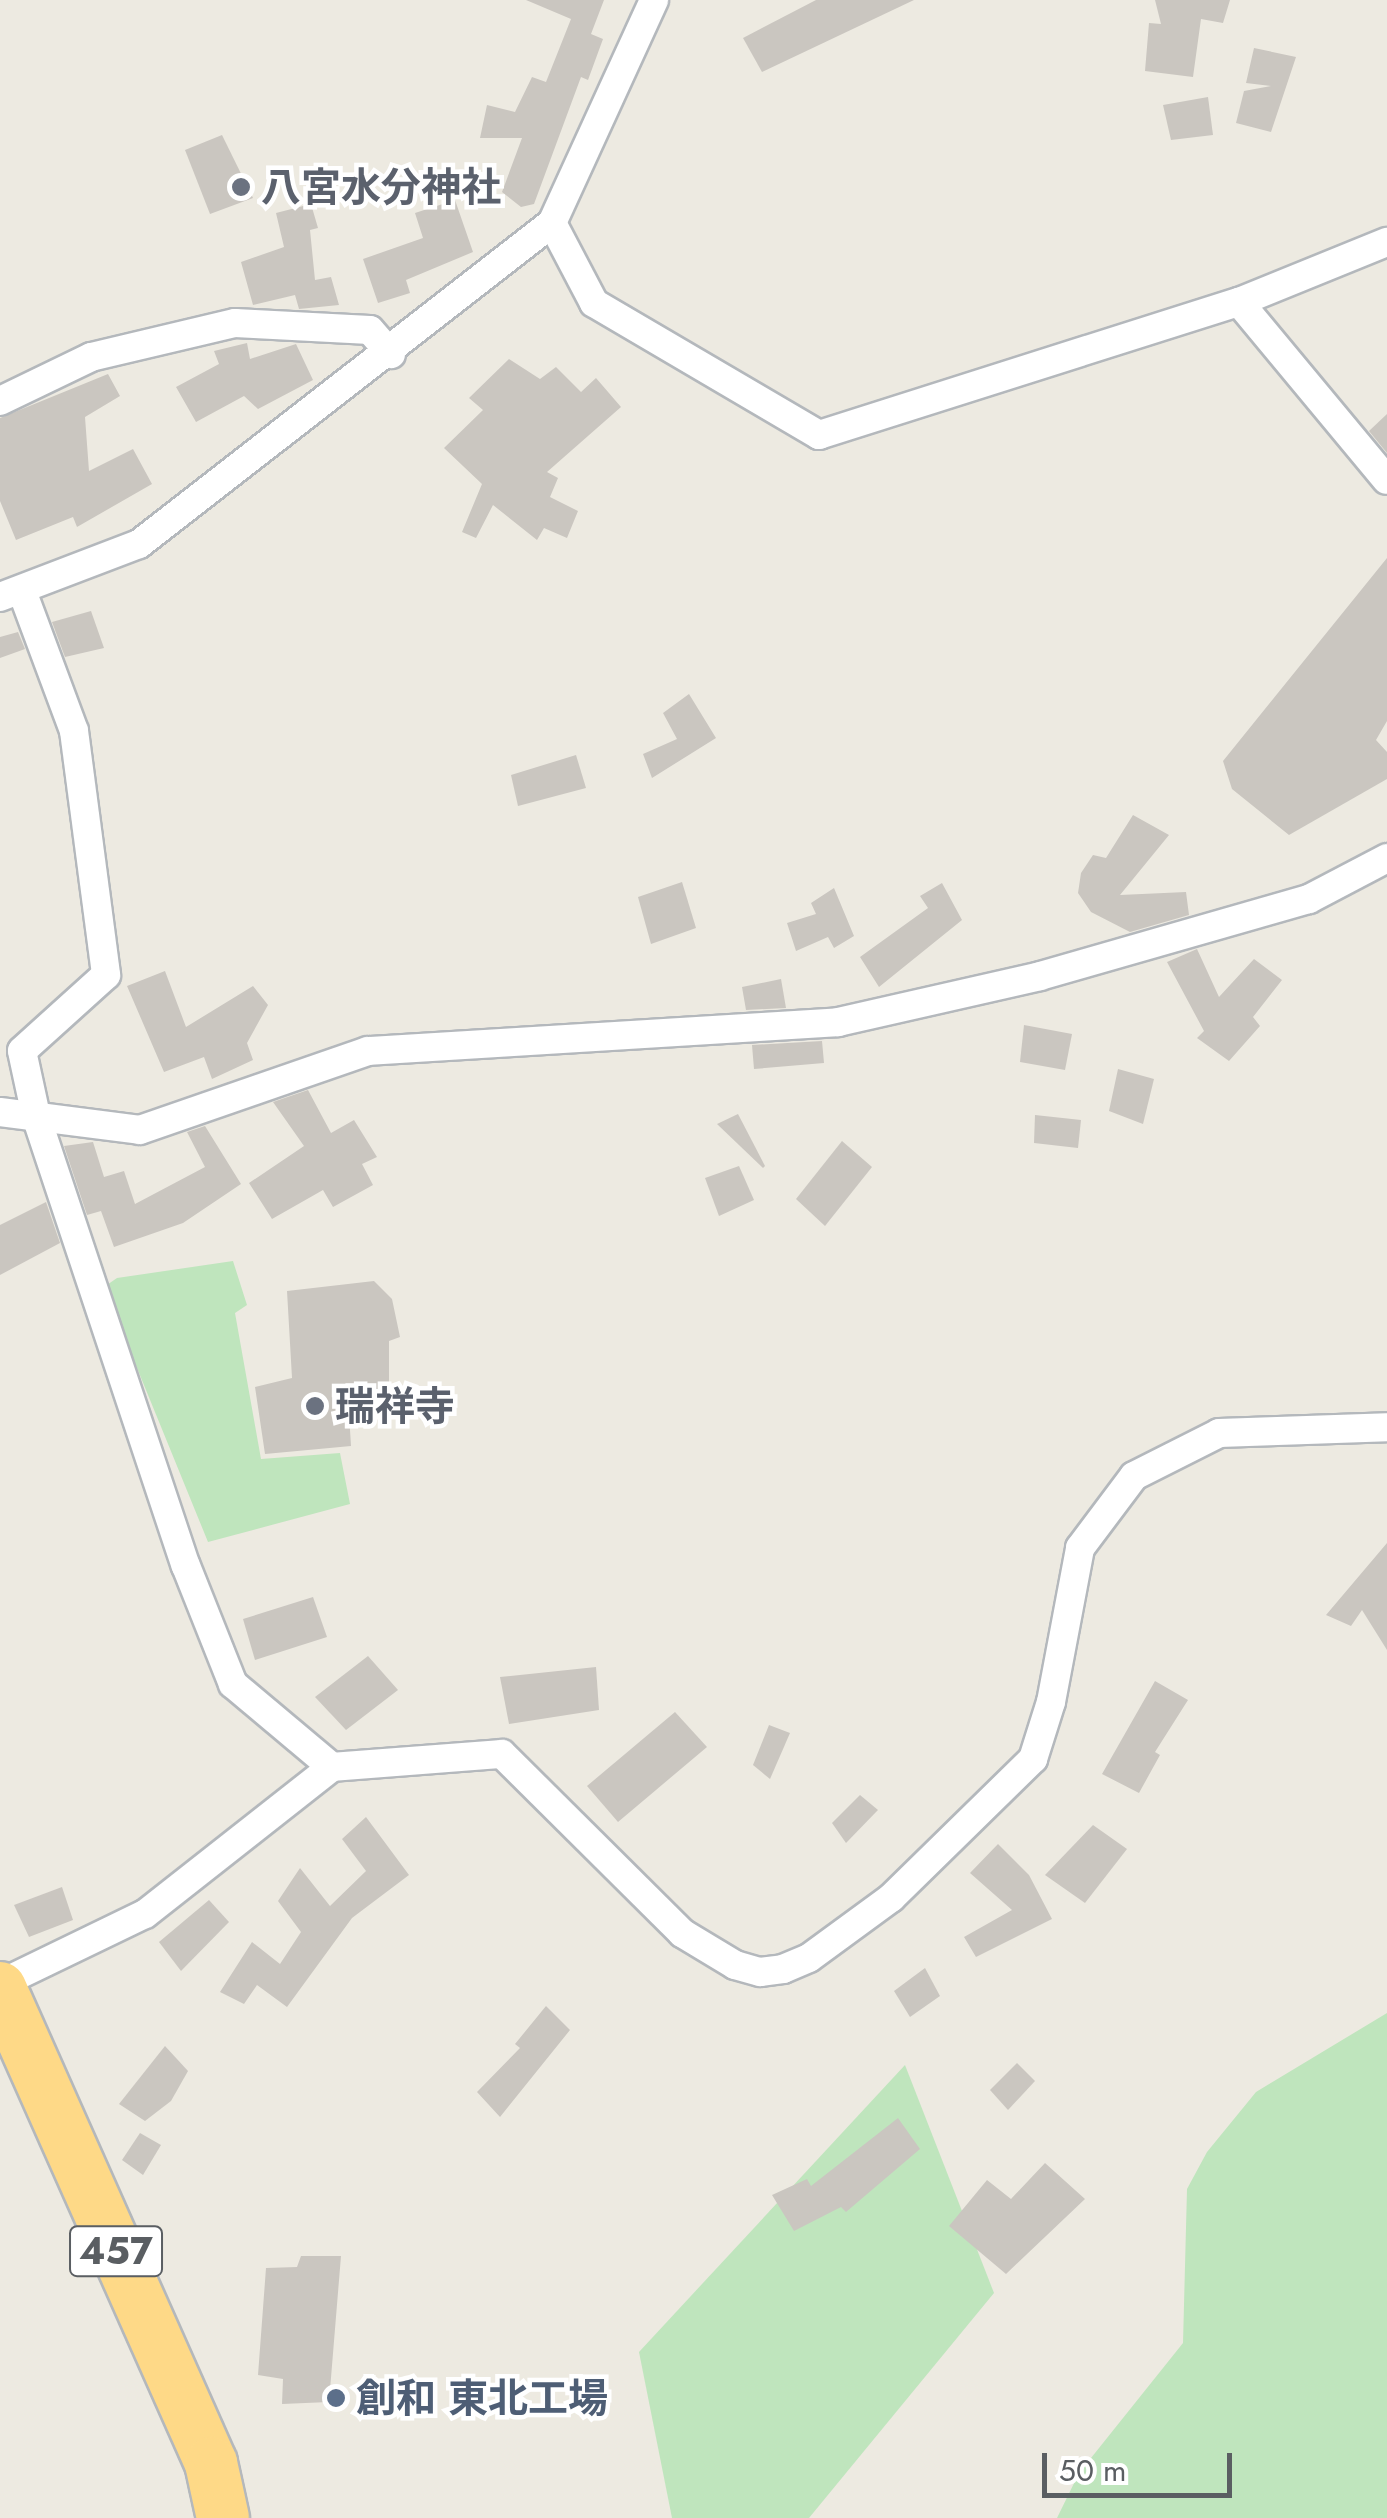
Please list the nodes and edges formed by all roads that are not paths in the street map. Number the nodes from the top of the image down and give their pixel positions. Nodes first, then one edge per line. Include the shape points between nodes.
1 (654, 0) edge
2 (552, 223) junction
3 (1387, 242) edge
4 (1239, 302) junction
5 (391, 354) junction
6 (0, 401) edge
7 (1387, 480) edge
8 (11, 594) edge
9 (1387, 858) edge
10 (0, 1112) edge
11 (36, 1116) junction
12 (1387, 1427) edge
13 (332, 1766) junction
14 (3, 2002) edge
15 (223, 2518) edge

1 - 2 street
2 - 4 street via 594,303 819,436
2 - 5 street
3 - 4 street
4 - 7 street
5 - 6 street via 370,330 235,324 92,356
5 - 8 street via 140,544
8 - 11 street via 74,731 106,975 22,1051
9 - 11 street via 1309,899 1040,976 838,1022 368,1051 140,1130
10 - 11 street
11 - 13 street via 186,1566 233,1684
12 - 13 street via 1218,1433 1134,1476 1080,1548 1051,1702 1033,1759 891,1898 809,1958 782,1969 760,1972 735,1964 682,1933 502,1754
13 - 14 street via 145,1914
14 - 15 highway, 457 via 212,2464

